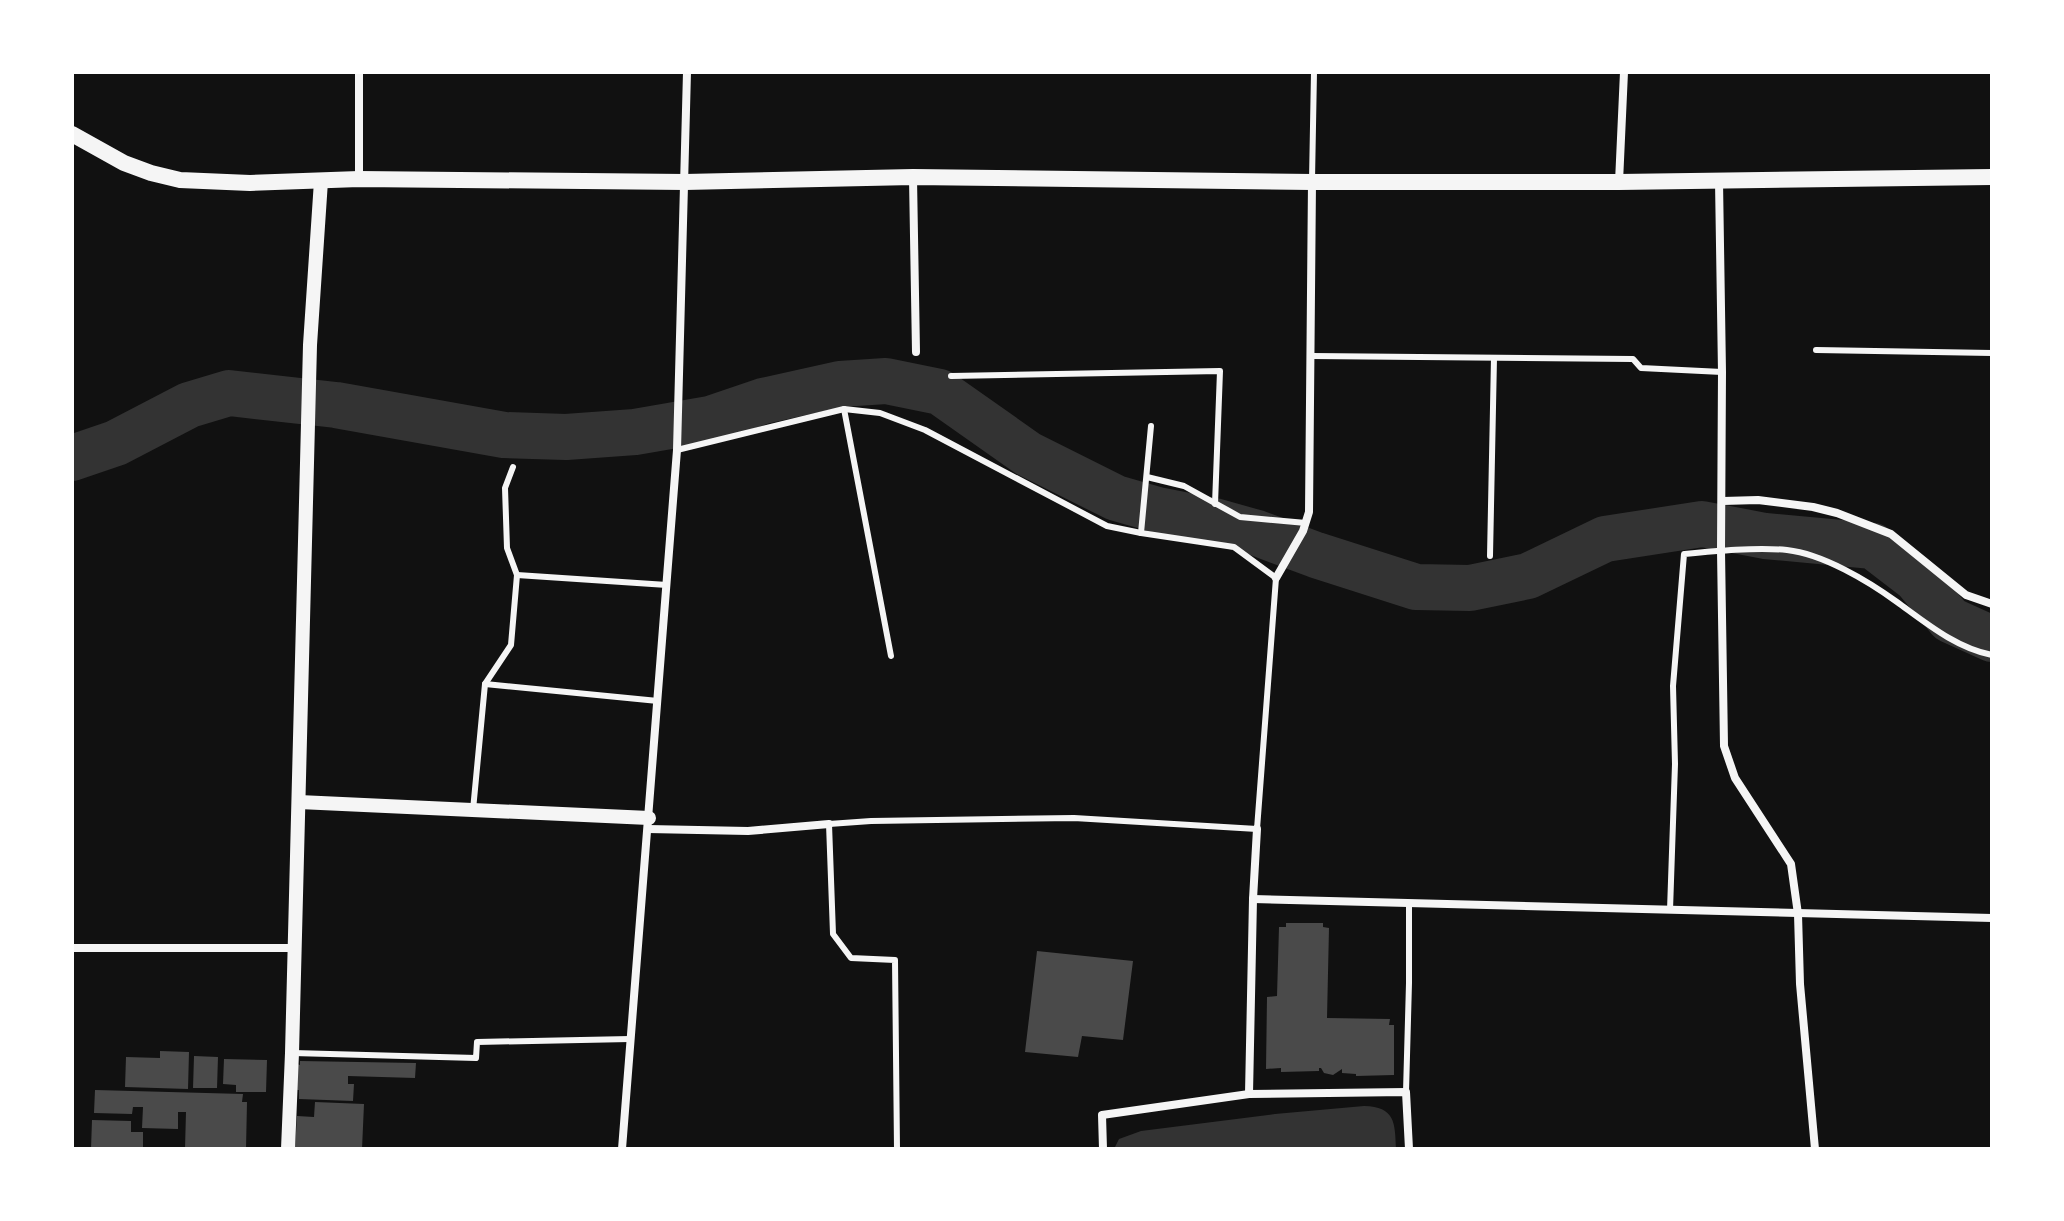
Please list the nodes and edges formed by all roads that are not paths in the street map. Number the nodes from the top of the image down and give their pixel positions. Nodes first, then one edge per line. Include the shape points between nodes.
1 (359, 72) edge
2 (687, 72) edge
3 (1314, 72) edge
4 (1624, 72) edge
5 (72, 134) edge
6 (913, 177) junction
7 (1992, 177) edge
8 (359, 179) junction
9 (1719, 180) junction
10 (321, 181) junction
11 (685, 182) junction
12 (1312, 182) junction
13 (1619, 182) junction
14 (1816, 350) dead end
15 (916, 352) dead end
16 (1992, 353) edge
17 (1312, 356) junction
18 (1494, 358) junction
19 (1722, 372) junction
20 (951, 376) dead end
21 (844, 409) junction
22 (1151, 426) dead end
23 (677, 450) junction
24 (513, 467) dead end
25 (1147, 477) junction
26 (1215, 504) junction
27 (1722, 505) junction
28 (1304, 527) junction
29 (1141, 533) junction
30 (1721, 551) junction
31 (1490, 556) dead end
32 (517, 575) junction
33 (1276, 578) junction
34 (667, 585) junction
35 (1992, 604) edge
36 (1992, 655) edge
37 (891, 656) dead end
38 (485, 684) junction
39 (658, 701) junction
40 (299, 802) junction
41 (473, 810) junction
42 (649, 824) junction
43 (829, 824) junction
44 (1257, 829) junction
45 (1253, 899) junction
46 (1409, 903) junction
47 (1670, 910) junction
48 (1798, 914) junction
49 (1992, 918) edge
50 (72, 948) edge
51 (294, 948) junction
52 (630, 1039) junction
53 (292, 1053) junction
54 (1406, 1092) junction
55 (1249, 1094) junction
56 (288, 1149) edge
57 (622, 1149) edge
58 (897, 1149) edge
59 (1103, 1149) edge
60 (1409, 1149) edge
61 (1815, 1149) edge

1 - 8 street
2 - 11 street
3 - 12 lane
4 - 13 street
5 - 10 main road via 124,163 180,180
6 - 11 main road
6 - 12 main road
6 - 15 street
7 - 9 main road
8 - 10 main road
8 - 11 main road
9 - 13 main road
9 - 19 street
10 - 40 street via 310,345
11 - 23 street
12 - 13 main road
12 - 17 street
14 - 16 lane
17 - 18 lane
17 - 28 street via 1309,512
18 - 19 lane via 1633,359 1641,368
18 - 31 lane
19 - 27 street
20 - 26 lane via 1220,371
21 - 23 lane
21 - 29 lane via 880,413 925,430 1107,526
21 - 37 lane
22 - 25 lane
23 - 34 street
24 - 32 lane via 505,488 507,548
25 - 26 lane via 1184,486
25 - 29 lane
26 - 28 lane via 1240,517
27 - 30 street
27 - 35 street via 1758,500 1837,513 1891,534 1966,595
28 - 33 street
29 - 33 lane via 1234,547
30 - 36 lane via 1789,550 1837,565 1945,636
30 - 47 lane via 1684,554 1673,686
30 - 48 street via 1724,746 1735,778 1791,864
32 - 34 lane
32 - 38 lane via 511,645
33 - 44 lane
34 - 39 street
38 - 39 lane
38 - 41 lane
39 - 42 street
40 - 41 street
40 - 51 street
41 - 42 street
42 - 43 street via 748,831
42 - 52 street
43 - 44 lane via 1074,818
43 - 58 lane via 833,934 851,958 895,960
44 - 45 street
45 - 46 street
45 - 55 street
46 - 47 street
46 - 54 lane
47 - 48 street
48 - 49 street
48 - 61 street
50 - 51 street
51 - 53 street
52 - 53 lane via 477,1042 476,1058
52 - 57 street
53 - 56 street
54 - 55 street
54 - 60 street
55 - 59 street via 1102,1115

